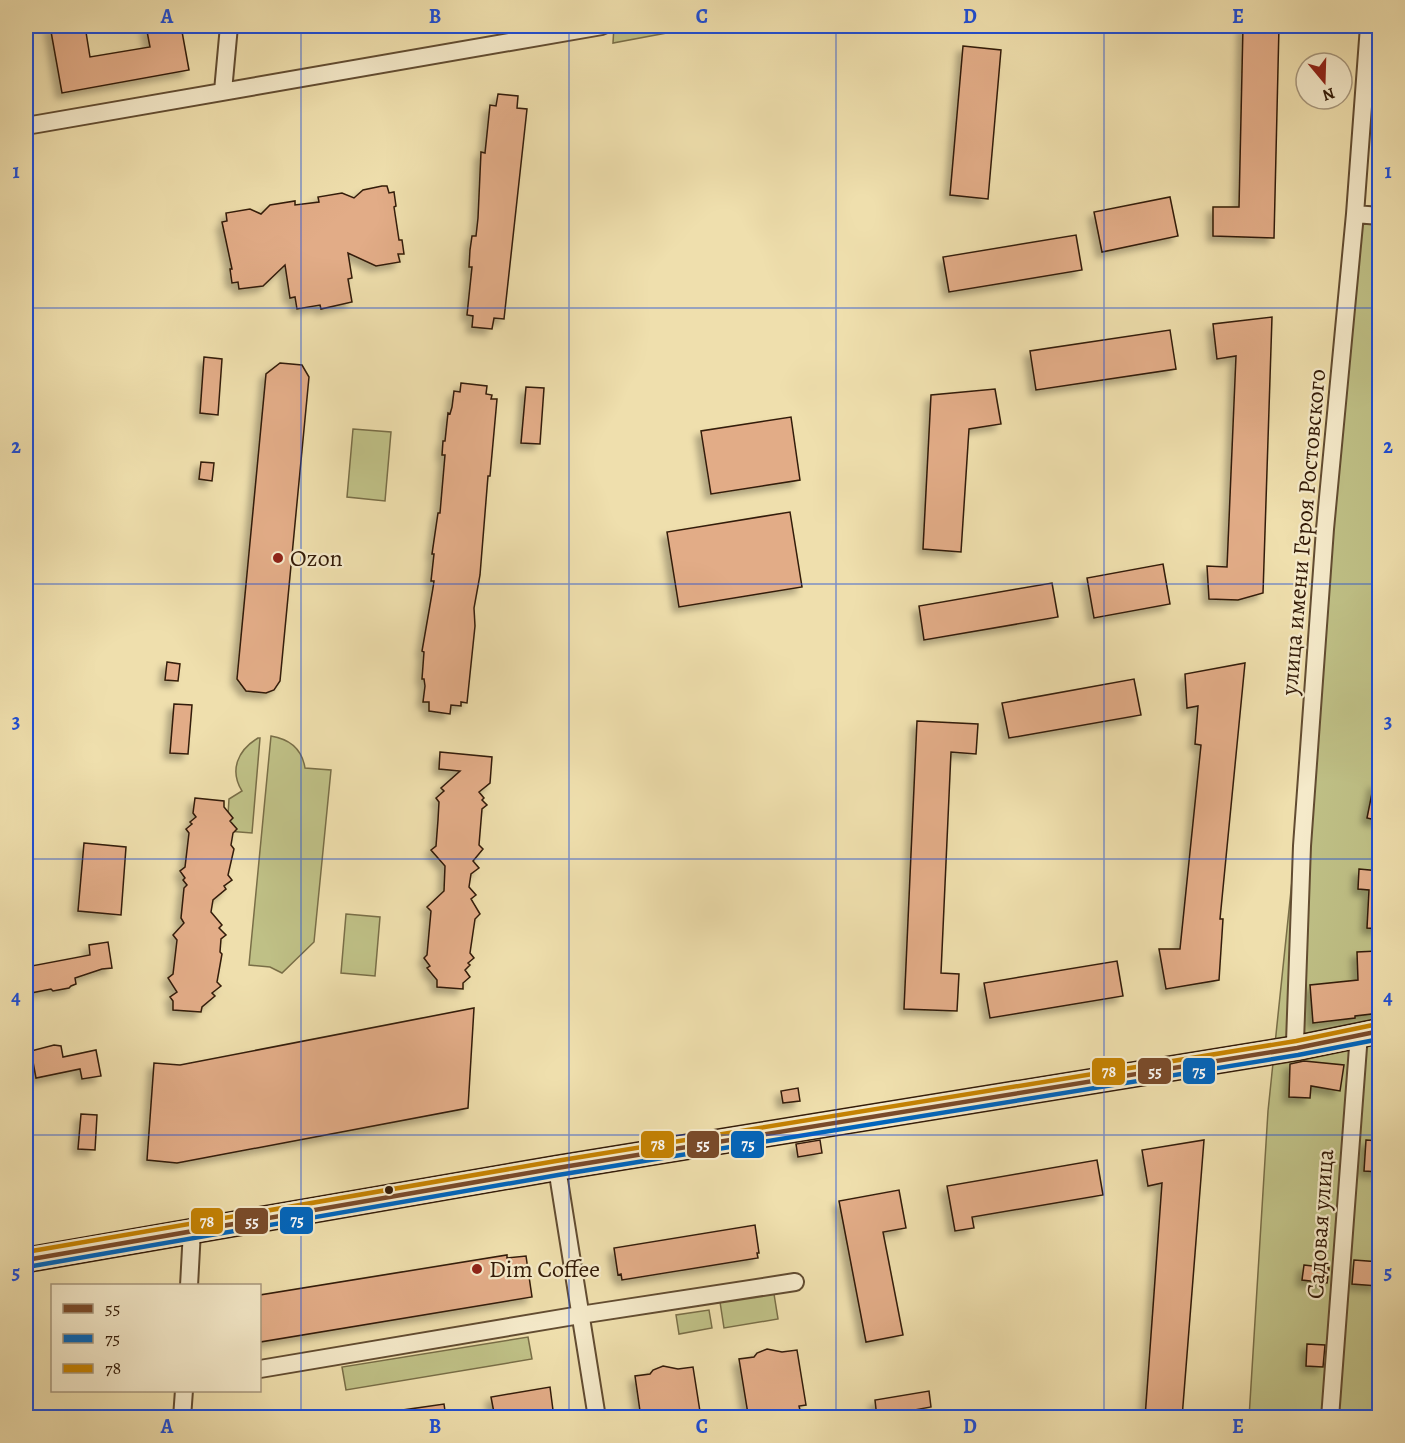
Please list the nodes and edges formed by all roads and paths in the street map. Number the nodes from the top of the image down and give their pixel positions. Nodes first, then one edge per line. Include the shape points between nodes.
1 (229, 26) edge
2 (602, 26) edge
3 (1369, 26) edge
4 (223, 91) junction
5 (26, 126) edge
6 (1355, 214) junction
7 (1380, 216) edge
8 (1369, 1033) edge
9 (1295, 1042) junction
10 (557, 1168) junction
11 (192, 1230) junction
12 (26, 1254) edge
13 (26, 1260) edge
14 (795, 1282) dead end
15 (189, 1284) edge
16 (580, 1315) junction
17 (261, 1369) edge
18 (184, 1392) edge
19 (182, 1418) edge
20 (597, 1418) edge
21 (1330, 1418) edge

1 - 4 street
2 - 4 street
3 - 6 street, улица имени Героя Ростовского
4 - 5 street
6 - 7 street
6 - 9 street, улица имени Героя Ростовского via 1325,529 1302,846
8 - 9 street
8 - 10 street
8 - 21 street, Садовая улица
9 - 12 street via 553,1161
10 - 11 street
10 - 16 street
11 - 13 street
11 - 15 street
14 - 16 street
16 - 17 street
16 - 20 street
18 - 19 street

